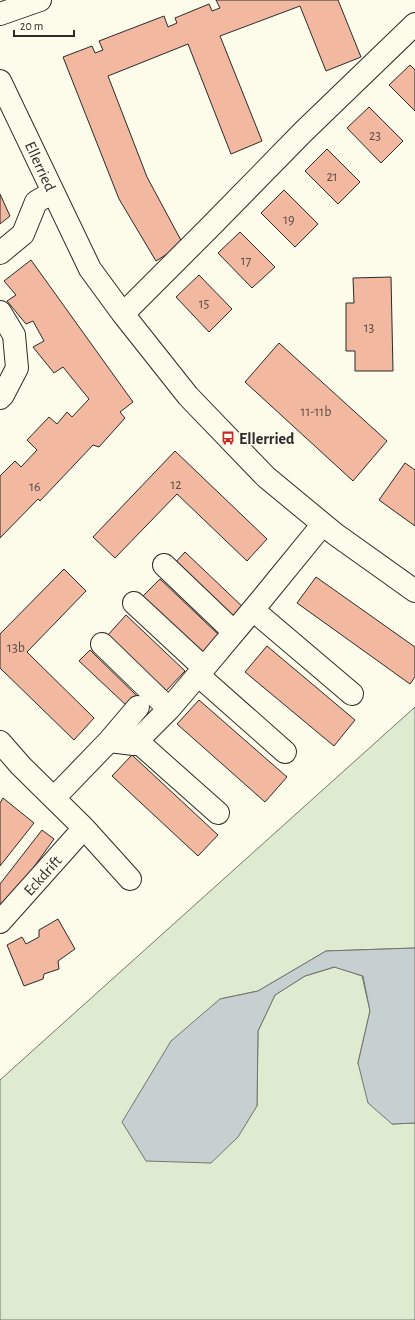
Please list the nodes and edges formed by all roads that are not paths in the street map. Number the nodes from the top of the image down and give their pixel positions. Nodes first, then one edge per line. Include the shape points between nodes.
1 (40, 0) edge
2 (0, 14) edge
3 (415, 24) edge
4 (0, 81) edge
5 (53, 192) junction
6 (0, 253) edge
7 (0, 312) edge
8 (123, 314) junction
9 (0, 398) edge
10 (323, 524) junction
11 (164, 565) dead end
12 (415, 591) edge
13 (134, 603) dead end
14 (253, 610) junction
15 (234, 632) junction
16 (102, 644) dead end
17 (201, 671) junction
18 (352, 694) dead end
19 (138, 707) dead end
20 (169, 709) junction
21 (109, 741) junction
22 (137, 741) junction
23 (0, 742) edge
24 (285, 752) dead end
25 (54, 798) junction
26 (218, 813) dead end
27 (84, 828) junction
28 (130, 879) dead end
29 (0, 922) edge

1 - 2 street
3 - 8 street via 303,132
4 - 5 street, Ellerried
5 - 6 street via 36,202 23,234
5 - 8 street, Ellerried via 90,270
7 - 9 street via 14,335 17,368
8 - 10 street, Ellerried via 188,396 262,473
10 - 12 street, Ellerried
10 - 14 street
11 - 15 street
13 - 17 street
14 - 15 street
14 - 18 street
15 - 17 street
16 - 20 street
17 - 20 street
17 - 24 street
19 - 21 street
20 - 22 street
21 - 22 street via 134,744
21 - 25 street
22 - 26 street
23 - 25 street
25 - 27 street
27 - 28 street
27 - 29 street, Eckdrift

